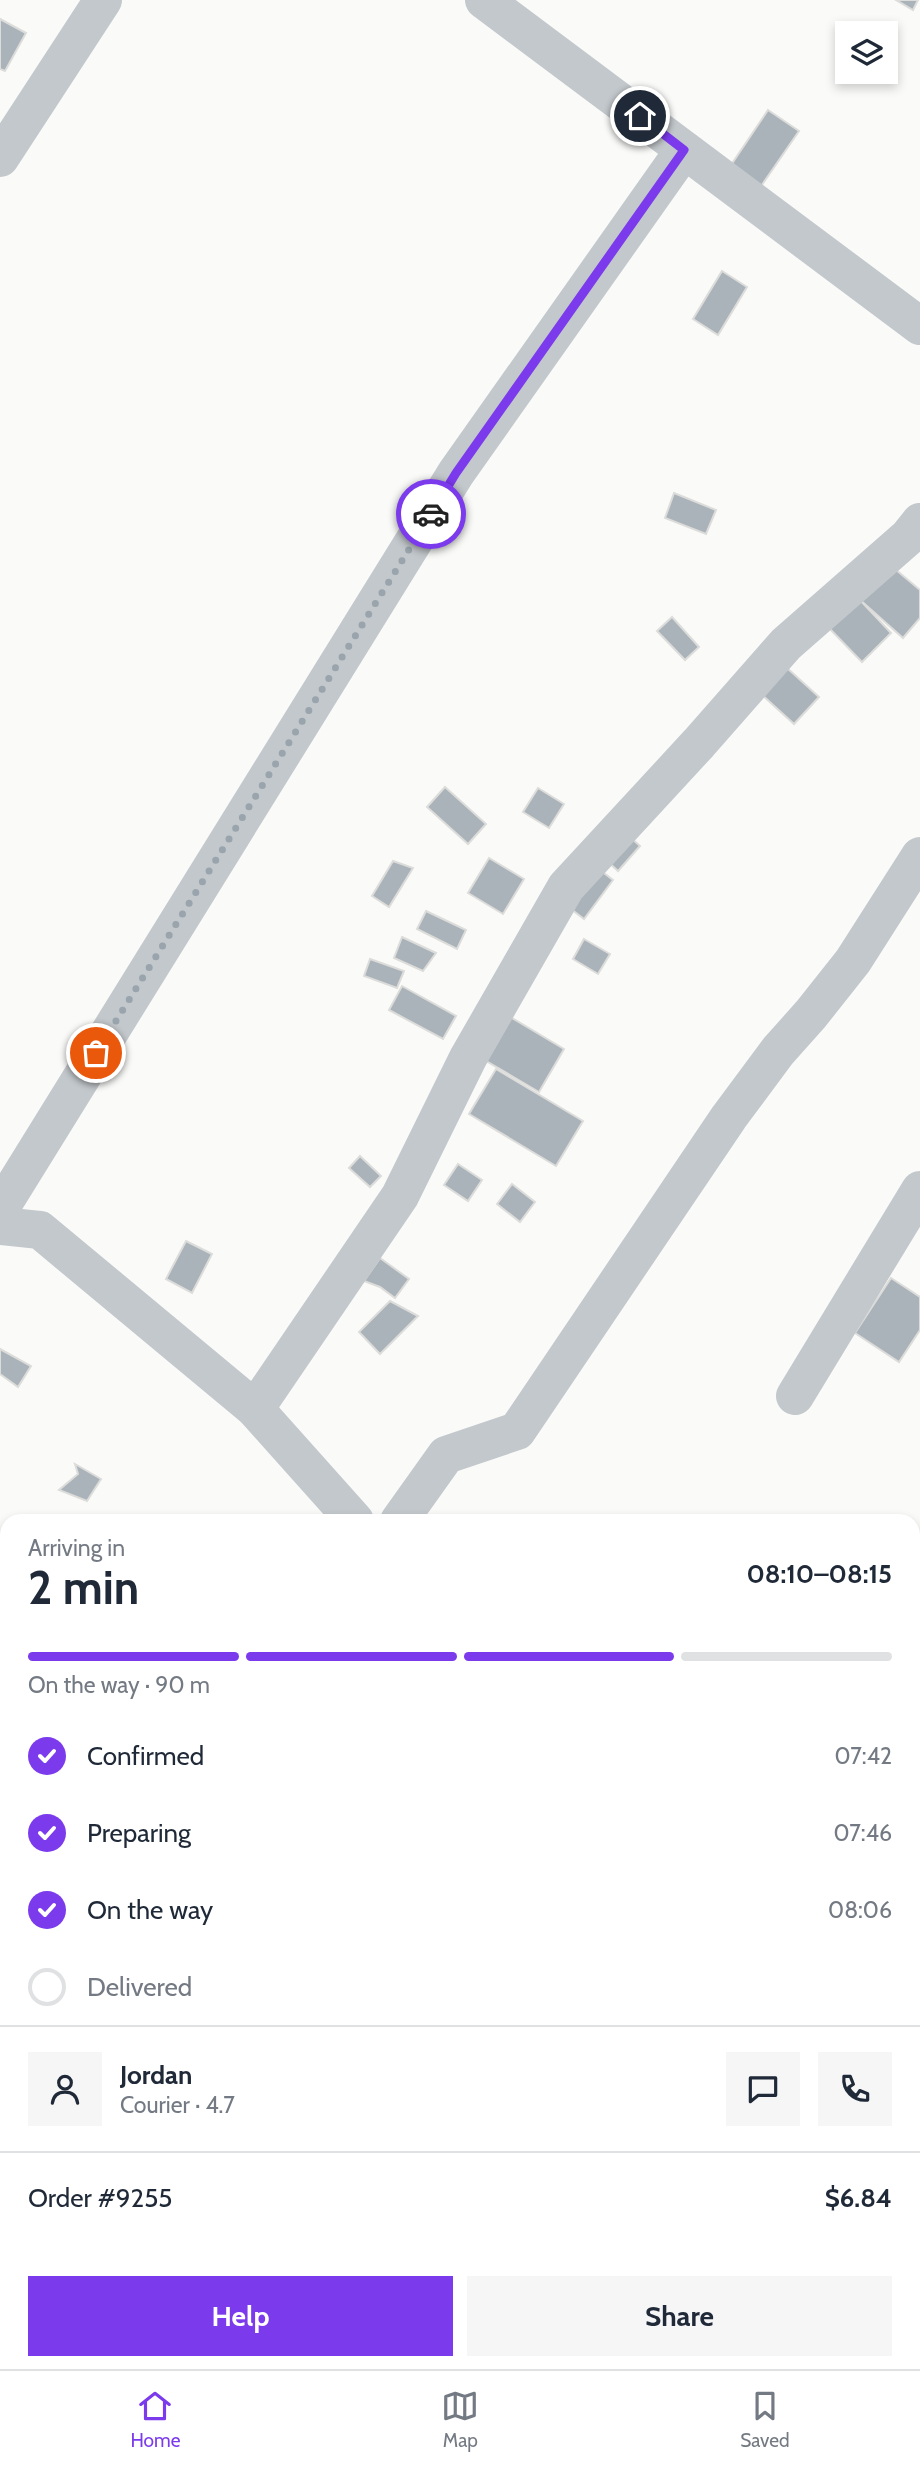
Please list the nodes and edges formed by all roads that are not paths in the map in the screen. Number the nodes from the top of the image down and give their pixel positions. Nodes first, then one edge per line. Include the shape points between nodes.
1 (103, 0) edge
2 (484, 0) edge
3 (684, 150) junction
4 (0, 158) edge
5 (920, 326) edge
6 (920, 522) edge
7 (920, 856) edge
8 (920, 1190) edge
9 (0, 1209) edge
10 (0, 1226) edge
11 (795, 1396) dead end
12 (256, 1409) junction
13 (349, 1514) edge
14 (404, 1514) edge

1 - 4 street
2 - 3 street
3 - 5 street
3 - 9 street via 456,473
6 - 12 street via 786,644 566,887 468,1058 400,1196
7 - 14 street via 853,961 729,1117 517,1431 446,1455
8 - 11 street
10 - 12 street via 40,1230
12 - 13 street

